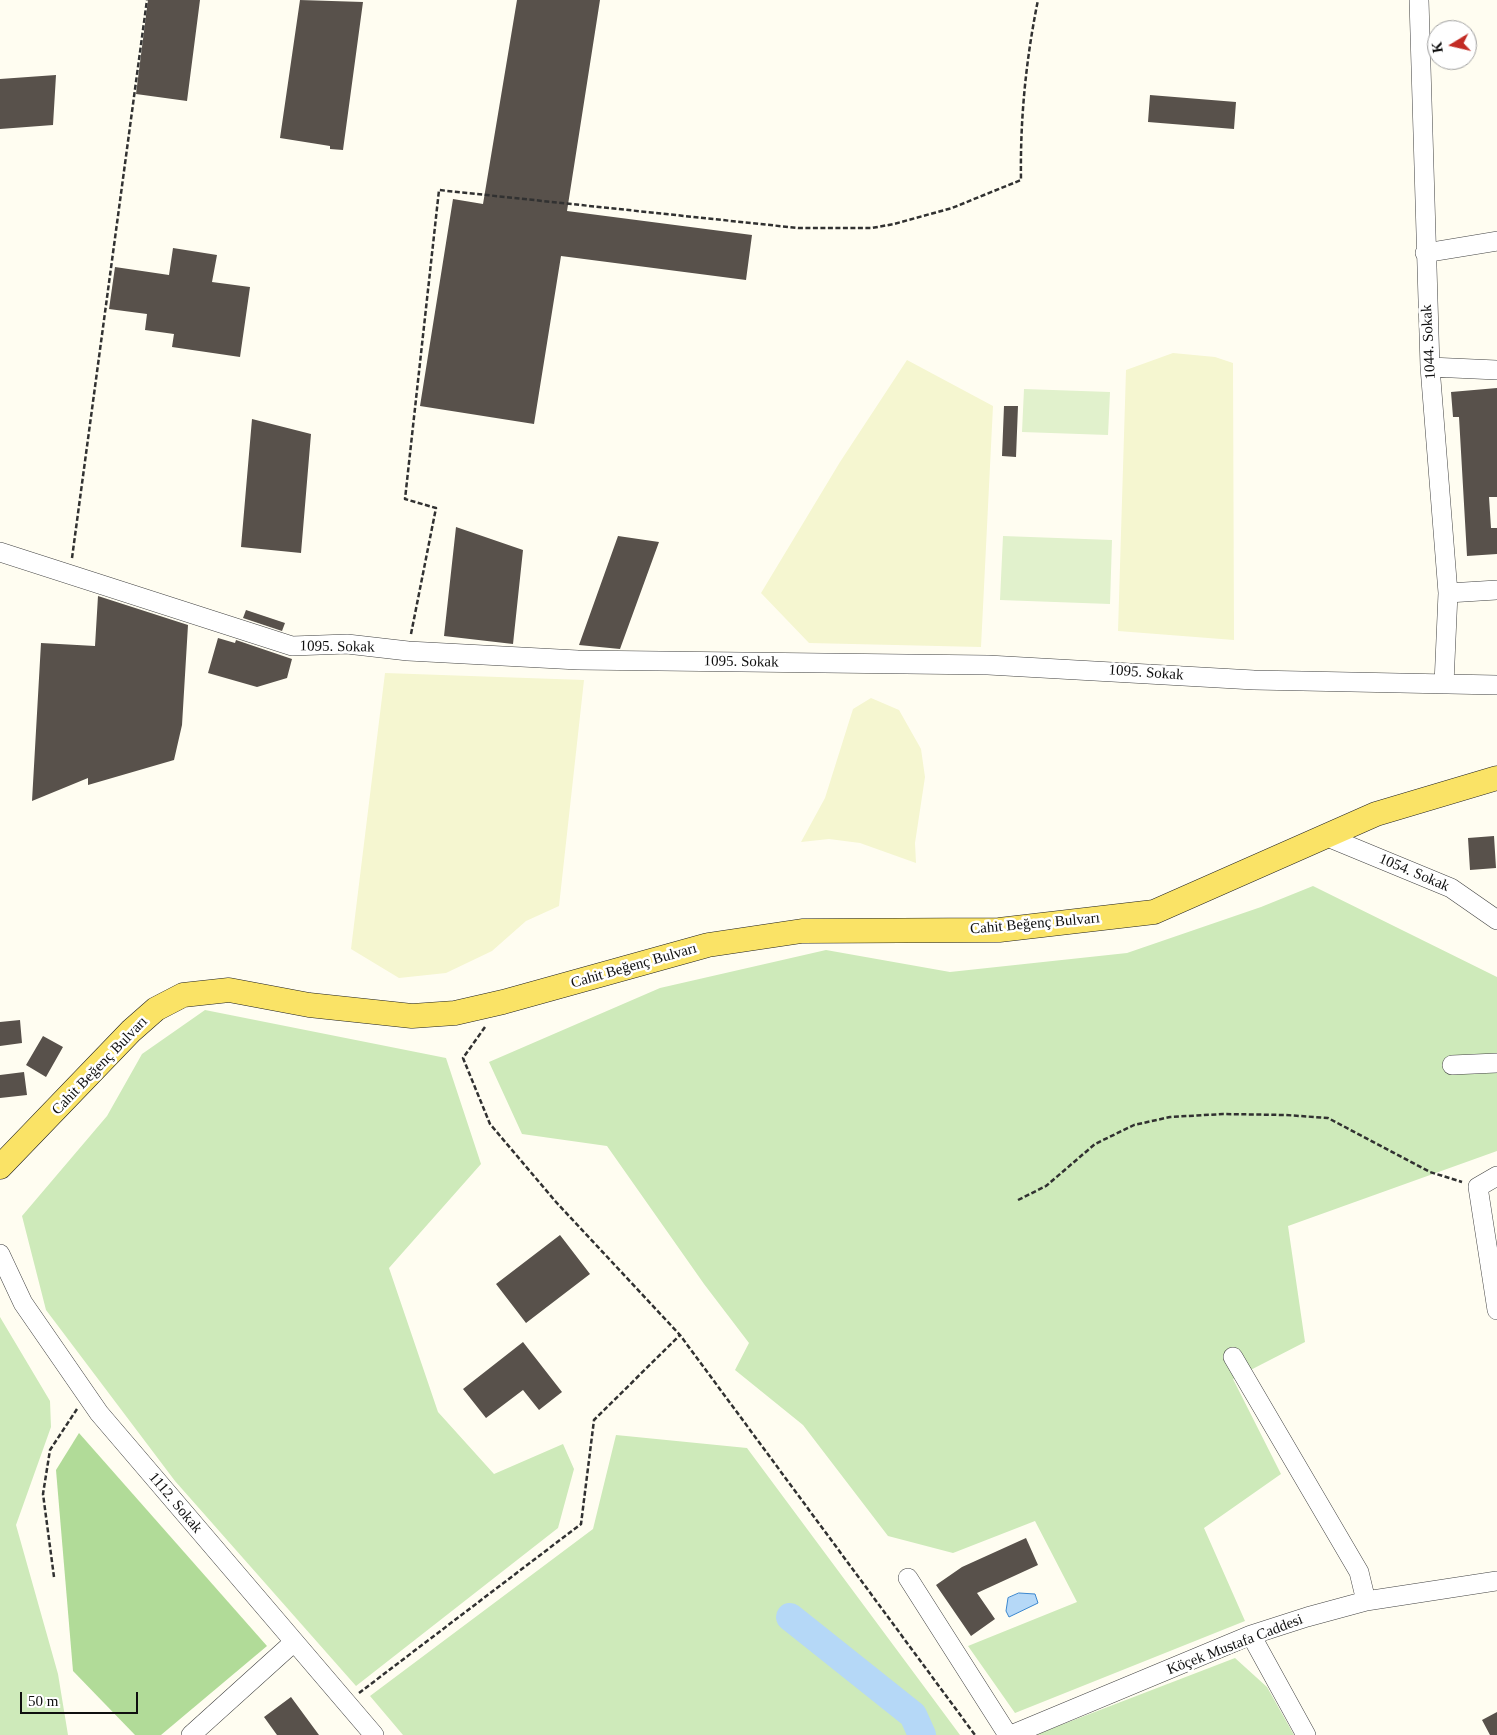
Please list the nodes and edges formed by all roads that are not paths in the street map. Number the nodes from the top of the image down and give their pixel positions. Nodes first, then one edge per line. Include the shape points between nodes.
1 (1419, 0) edge
2 (1497, 241) edge
3 (1425, 253) junction
4 (1430, 367) junction
5 (1497, 370) edge
6 (0, 552) edge
7 (1497, 590) edge
8 (1448, 593) junction
9 (1444, 684) junction
10 (1497, 685) edge
11 (1497, 778) edge
12 (1497, 793) edge
13 (1325, 836) junction
14 (1497, 920) edge
15 (1497, 1064) edge
16 (1452, 1065) dead end
17 (0, 1167) edge
18 (1497, 1176) edge
19 (0, 1254) edge
20 (1497, 1310) edge
21 (1233, 1358) dead end
22 (908, 1578) dead end
23 (1497, 1581) edge
24 (1366, 1601) junction
25 (1251, 1635) junction
26 (294, 1642) junction
27 (191, 1735) edge
28 (374, 1735) edge
29 (1009, 1735) edge
30 (1306, 1735) edge

1 - 3 street, 1044. Sokak
2 - 3 street
3 - 4 street, 1044. Sokak
4 - 5 street
4 - 8 street, 1044. Sokak
6 - 9 street, 1095. Sokak via 292,646 346,644 408,651 578,660 988,665 1254,680
7 - 8 street
8 - 9 street, 1044. Sokak
9 - 10 street, 1095. Sokak
11 - 13 main road, Cahit Beğenç Bulvarı via 1376,814
12 - 13 main road, Cahit Beğenç Bulvarı via 1441,804
13 - 14 street, 1054. Sokak via 1452,888
13 - 17 main road, Cahit Beğenç Bulvarı via 1154,912 999,930 802,931 708,945 455,1013 412,1016 309,1005 230,990 183,995 156,1009 131,1031
15 - 16 street
18 - 20 street via 1478,1187
19 - 26 street, 1112. Sokak via 23,1302 99,1413
21 - 24 street via 1359,1572
22 - 29 street
23 - 24 street, Köçek Mustafa Caddesi
24 - 25 street, Köçek Mustafa Caddesi
25 - 29 street, Köçek Mustafa Caddesi
25 - 30 street
26 - 27 street
26 - 28 street, 1112. Sokak

